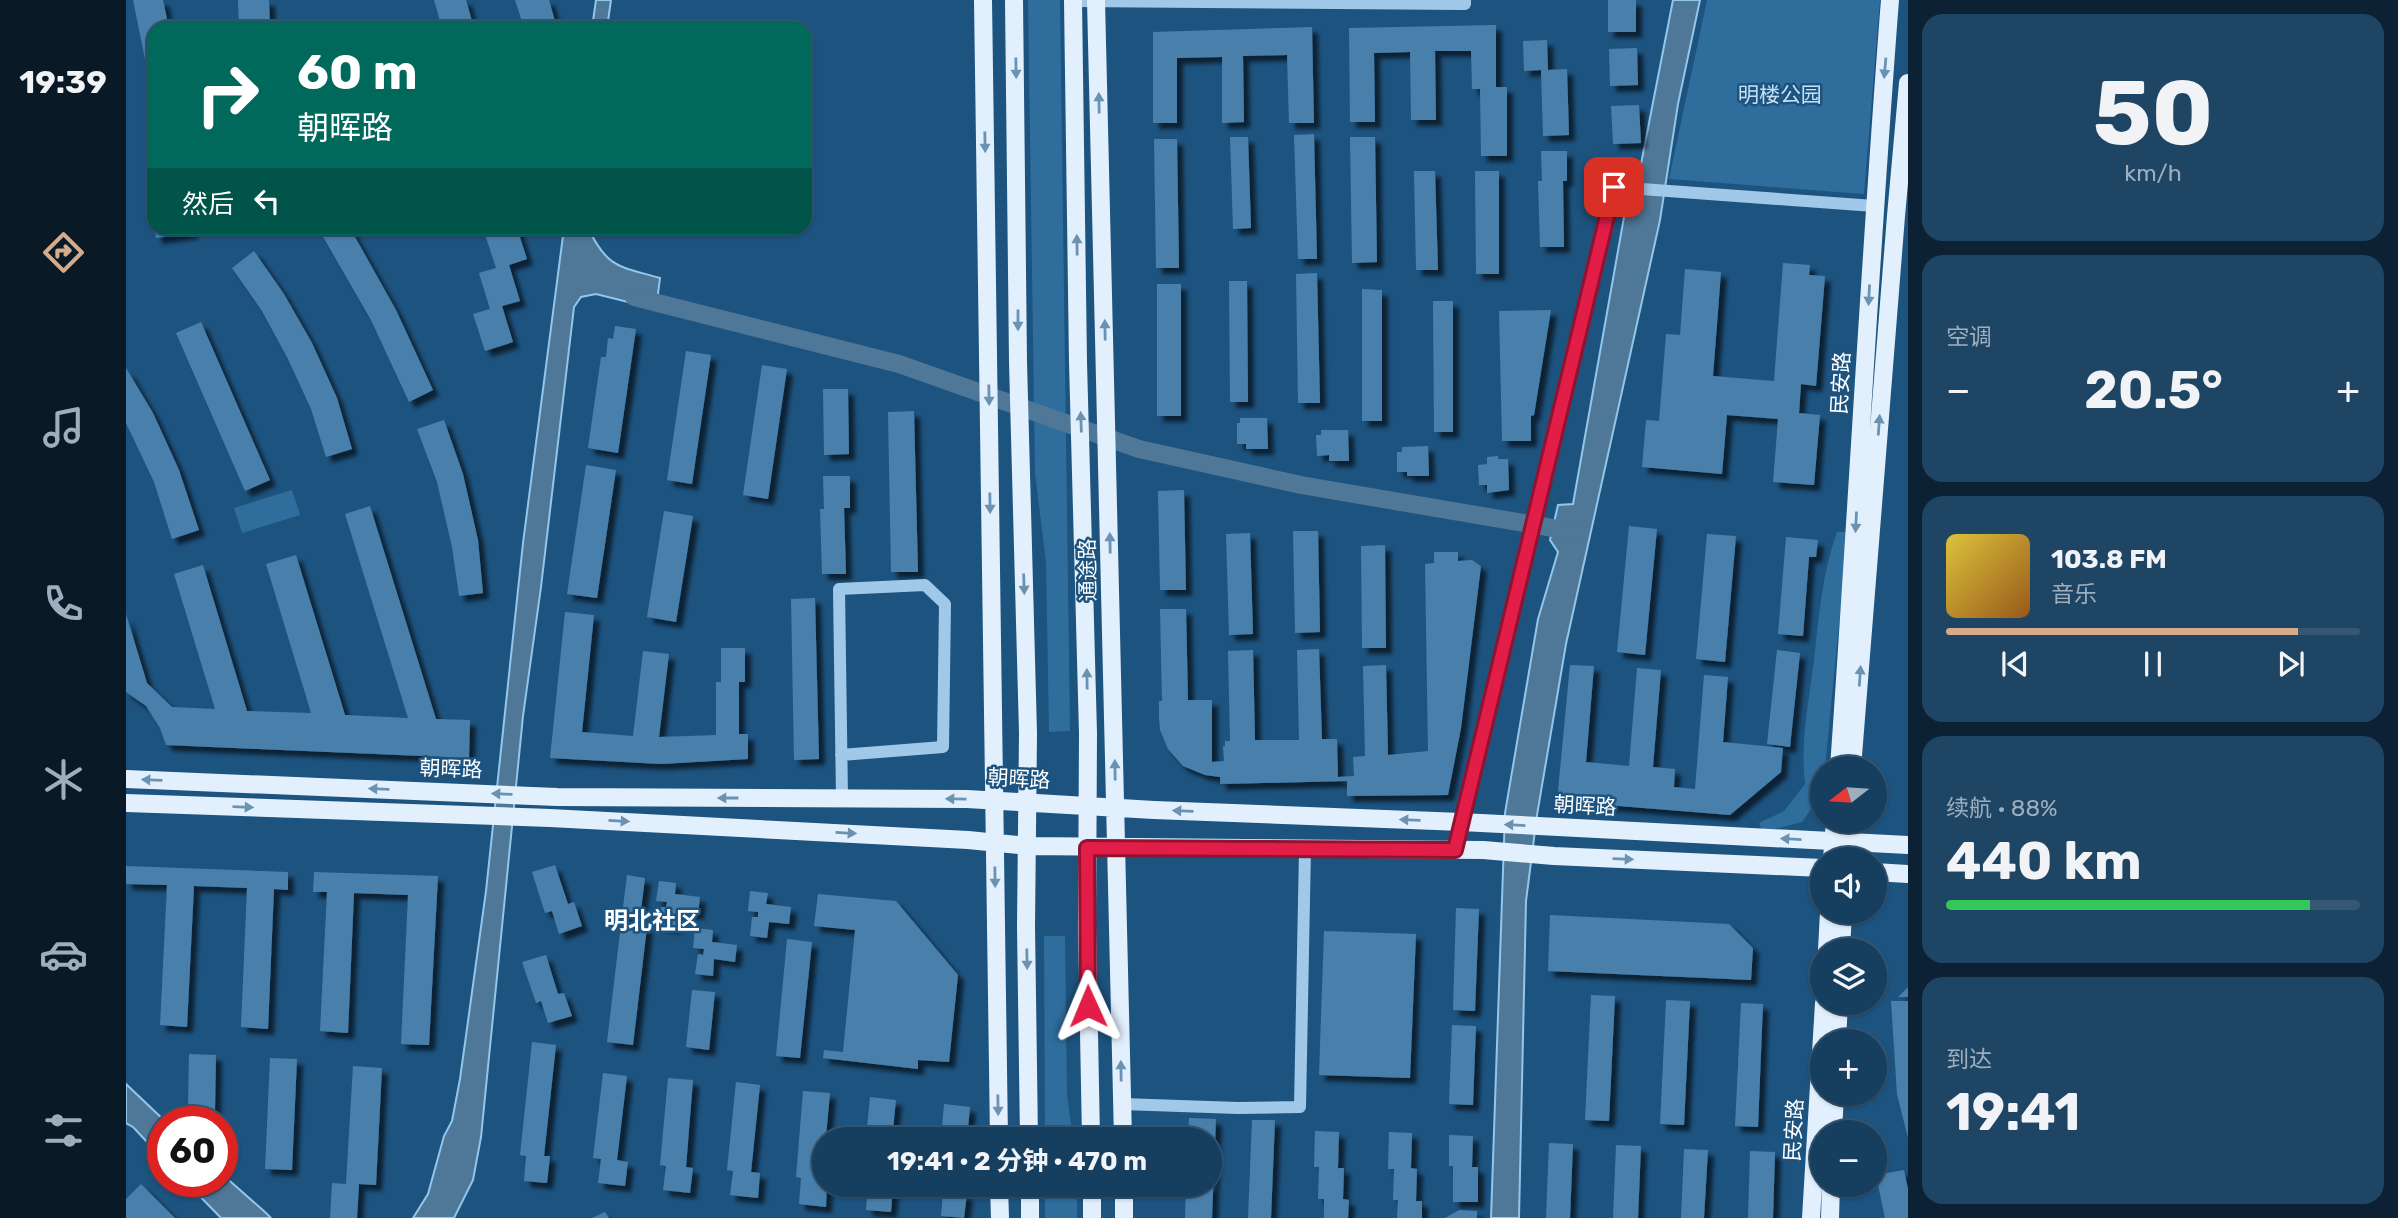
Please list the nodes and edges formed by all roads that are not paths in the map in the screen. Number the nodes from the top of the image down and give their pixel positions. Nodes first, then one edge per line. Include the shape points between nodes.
1 (984, 0) edge
2 (1014, 0) edge
3 (1073, 0) edge
4 (1097, 0) edge
5 (1465, 0) edge
6 (1890, 0) edge
7 (1908, 83) edge
8 (1874, 206) junction
9 (841, 755) junction
10 (1840, 756) edge
11 (1854, 756) edge
12 (126, 779) edge
13 (842, 798) junction
14 (994, 800) junction
15 (1027, 802) junction
16 (126, 803) edge
17 (1088, 806) junction
18 (1116, 807) junction
19 (1470, 823) junction
20 (995, 843) junction
21 (1908, 845) edge
22 (1028, 846) junction
23 (1880, 847) edge
24 (1087, 848) junction
25 (1116, 848) junction
26 (1810, 848) edge
27 (1305, 849) junction
28 (1455, 850) junction
29 (1810, 867) edge
30 (1887, 873) edge
31 (1908, 874) edge
32 (1823, 1015) edge
33 (1122, 1104) junction
34 (999, 1127) edge
35 (1029, 1127) edge
36 (1091, 1127) edge
37 (1123, 1127) edge
38 (999, 1197) edge
39 (1030, 1197) edge
40 (1091, 1197) edge
41 (1124, 1197) edge
42 (1831, 1197) edge
43 (1000, 1218) edge
44 (1030, 1218) edge
45 (1092, 1218) edge
46 (1124, 1218) edge
47 (1811, 1218) edge
48 (1830, 1218) edge

1 -> 14 main road
2 -> 15 main road
3 - 4 street
17 -> 3 main road, 通途路
4 - 5 street via 1465,4
18 -> 4 main road, 通途路
6 -> 8 main road, 民安路
11 -> 7 main road, 民安路
8 -> 10 main road, 民安路
8 - 19 street via 1614,187 1524,561
9 - 9 street via 839,589 925,585 945,604 943,747
9 - 13 street
13 -> 12 main road, 朝晖路 via 557,797
14 -> 13 main road, 朝晖路
14 - 15 main road, 朝晖路
14 - 20 main road
15 - 17 main road, 朝晖路
15 - 22 main road
16 -> 20 main road via 550,818
17 - 18 main road, 朝晖路
17 - 24 main road, 通途路
19 -> 18 main road, 朝晖路
18 - 25 main road, 通途路
26 -> 19 main road, 朝晖路
19 - 28 street
20 - 22 main road
20 -> 34 main road
21 - 23 main road, 朝晖路
22 - 24 main road
22 -> 35 main road
24 - 25 main road
24 - 36 main road, 通途路
25 - 27 main road
33 -> 25 main road, 通途路
27 - 28 main road
27 - 33 street via 1300,1107
28 -> 29 main road
30 - 31 main road
32 - 47 main road, 民安路
33 - 37 main road, 通途路
38 - 43 main road
39 - 44 main road
40 - 45 main road
41 - 46 main road
42 - 48 main road

